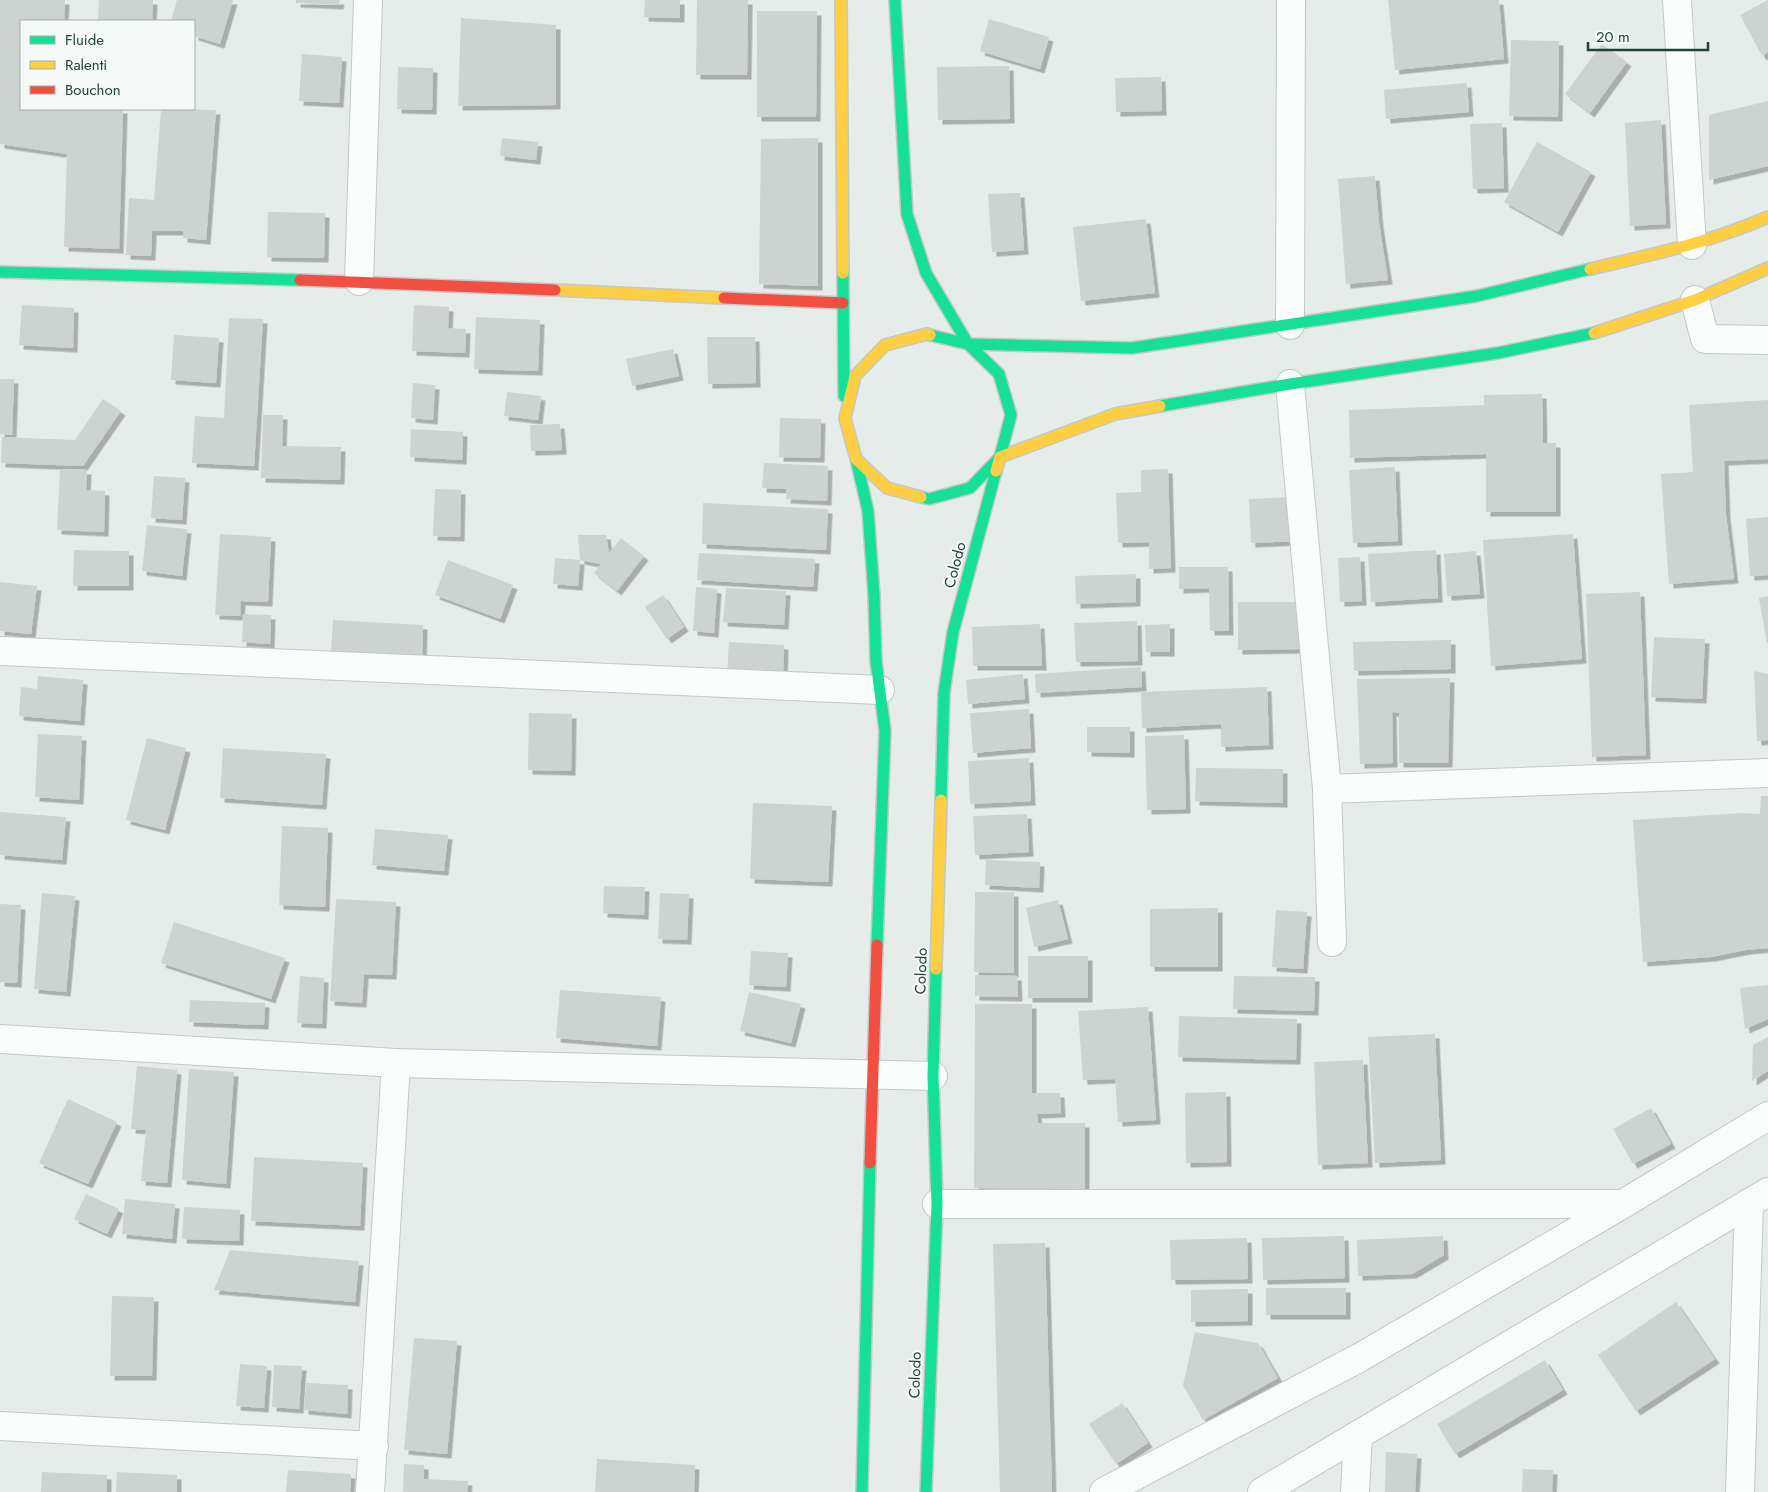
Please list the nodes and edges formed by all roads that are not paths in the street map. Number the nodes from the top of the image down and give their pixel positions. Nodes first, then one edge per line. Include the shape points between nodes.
1 (368, 0) edge
2 (841, 0) edge
3 (895, 0) edge
4 (1291, 0) edge
5 (1677, 0) edge
6 (1768, 217) edge
7 (1692, 244) junction
8 (1768, 268) edge
9 (0, 272) edge
10 (359, 281) junction
11 (1695, 300) junction
12 (843, 303) junction
13 (1290, 326) junction
14 (1768, 340) edge
15 (968, 344) junction
16 (1290, 384) junction
17 (845, 418) junction
18 (1000, 457) junction
19 (856, 459) junction
20 (0, 651) edge
21 (880, 690) junction
22 (1768, 773) edge
23 (1327, 789) junction
24 (1332, 942) dead end
25 (0, 1039) edge
26 (396, 1063) junction
27 (872, 1074) junction
28 (933, 1076) junction
29 (1768, 1116) edge
30 (1759, 1198) edge
31 (937, 1204) junction
32 (1623, 1204) junction
33 (0, 1426) edge
34 (1358, 1435) junction
35 (374, 1446) junction
36 (370, 1492) edge
37 (862, 1492) edge
38 (926, 1492) edge
39 (1104, 1492) edge
40 (1262, 1492) edge
41 (1355, 1492) edge
42 (1740, 1492) edge

1 - 10 street
2 - 12 main road
3 - 15 main road via 907,214 926,273
4 - 13 street
5 - 7 street
6 - 7 main road
7 - 13 main road via 1478,296
8 - 11 main road
9 - 10 main road
10 - 12 main road
11 - 14 street via 1705,339
11 - 16 main road via 1599,332 1498,353
12 - 17 main road
13 - 15 main road via 1132,348
15 - 17 main road via 927,334 885,345 855,376
15 - 18 main road via 999,374 1002,382 1011,416
16 - 18 main road via 1115,414
16 - 23 street
17 - 19 main road
18 - 19 main road via 970,488 929,499 887,488
18 - 28 main road, Colodo via 953,632 944,694
19 - 21 main road via 868,511
20 - 21 street
21 - 27 main road via 884,731
22 - 23 street
23 - 24 street
25 - 26 street
26 - 27 street
26 - 35 street
27 - 28 street
27 - 37 main road
28 - 31 main road, Colodo
29 - 32 street
30 - 34 street
30 - 42 street
31 - 32 street
31 - 38 main road, Colodo
32 - 39 street via 1359,1358
33 - 35 street
34 - 40 street
34 - 41 street
35 - 36 street

